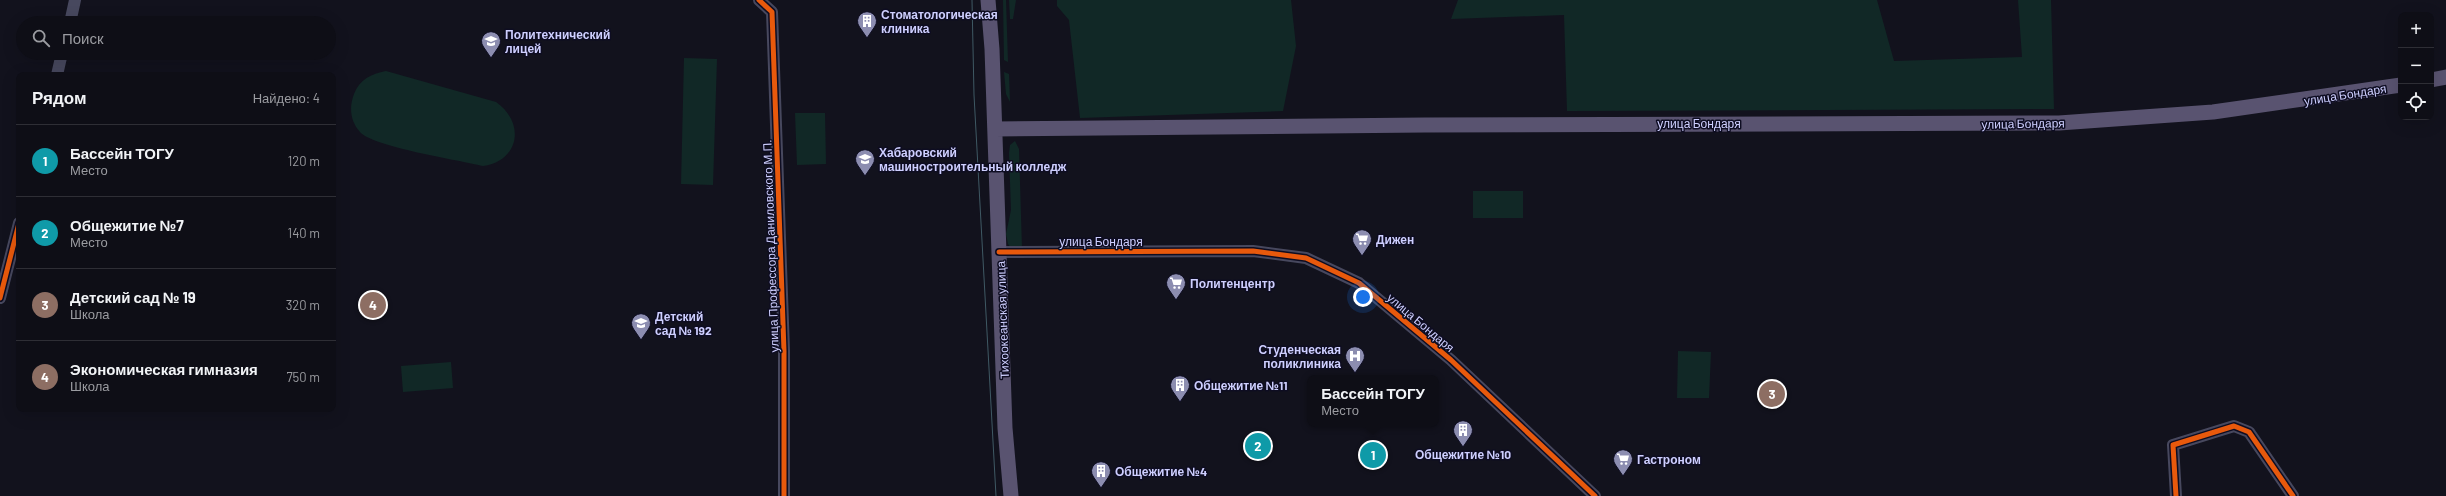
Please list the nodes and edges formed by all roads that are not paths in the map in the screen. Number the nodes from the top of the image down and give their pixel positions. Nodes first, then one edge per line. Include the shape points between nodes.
1 (75, 0) edge
2 (759, 0) edge
3 (988, 0) edge
4 (72, 16) edge
5 (60, 60) edge
6 (57, 72) edge
7 (2446, 77) edge
8 (2434, 79) edge
9 (2398, 85) edge
10 (995, 129) junction
11 (16, 235) edge
12 (999, 252) junction
13 (0, 298) edge
14 (784, 496) edge
15 (1011, 496) edge
16 (1595, 496) edge
17 (2176, 496) edge
18 (2293, 496) edge

1 - 4 street
2 - 14 street, улица Профессора Даниловского М.П. via 772,12 784,351
3 - 10 main road, Тихоокеанская улица
5 - 6 street
7 - 8 main road
9 - 10 main road, улица Бондаря via 2213,112 2059,123 1440,124
10 - 12 main road, Тихоокеанская улица
11 - 13 street
12 - 15 main road, Тихоокеанская улица via 1005,428
12 - 16 street, улица Бондаря via 1253,251 1306,258 1359,282 1451,360
17 - 18 street via 2173,445 2234,426 2249,432

